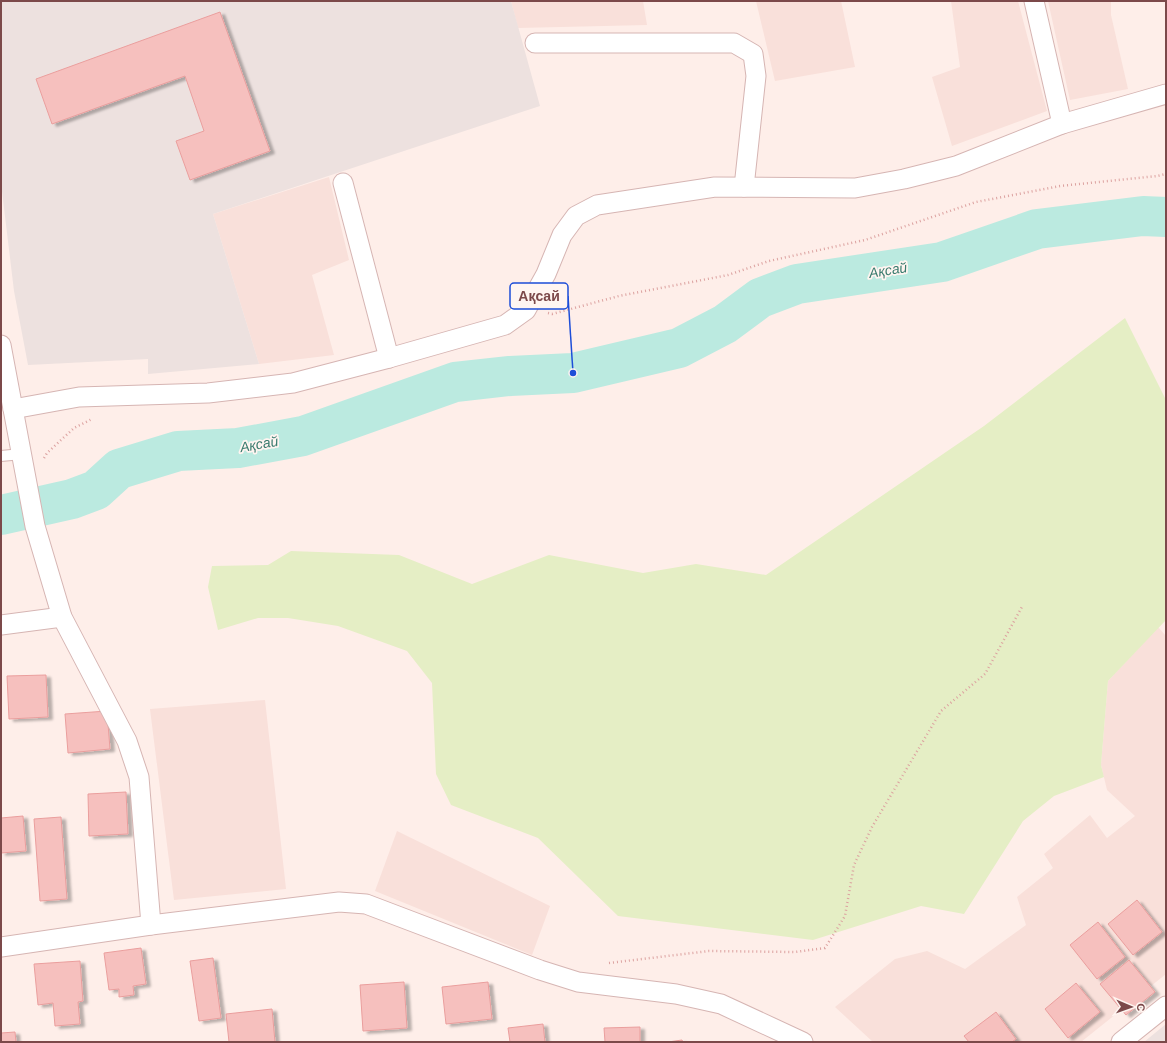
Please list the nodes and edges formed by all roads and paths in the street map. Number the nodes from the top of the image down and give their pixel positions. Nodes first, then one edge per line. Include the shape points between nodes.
1 (1034, 1) edge
2 (535, 43) dead end
3 (1166, 94) edge
4 (1062, 124) junction
5 (1166, 174) edge
6 (343, 183) dead end
7 (744, 188) junction
8 (526, 310) junction
9 (1, 346) edge
10 (389, 358) junction
11 (13, 409) junction
12 (98, 416) dead end
13 (22, 454) junction
14 (1, 456) edge
15 (44, 460) dead end
16 (1023, 605) dead end
17 (62, 617) junction
18 (1, 625) edge
19 (151, 925) junction
20 (1, 947) edge
21 (606, 964) dead end
22 (1166, 1006) edge
23 (803, 1042) edge
24 (1121, 1042) edge

1 - 4 street
2 - 7 street via 734,43 753,54 756,76
3 - 4 street
4 - 7 street via 956,166 904,179 855,188
5 - 8 path via 1060,186 976,202 865,240 769,261 728,274 619,296 552,314
6 - 10 street
7 - 8 street via 715,187 597,205 576,216 562,235 546,274
8 - 10 street via 505,325
9 - 11 street
10 - 11 street via 293,383 208,393 79,397
11 - 13 street
12 - 15 path via 74,428 47,453
13 - 14 lane
13 - 17 street via 35,526
16 - 21 path via 985,674 941,711 872,828 854,865 845,916 825,948 795,952 709,951
17 - 18 street
17 - 19 street via 127,741 139,777
19 - 20 street
19 - 23 street via 339,902 366,904 578,982 676,994 721,1004
22 - 24 street

